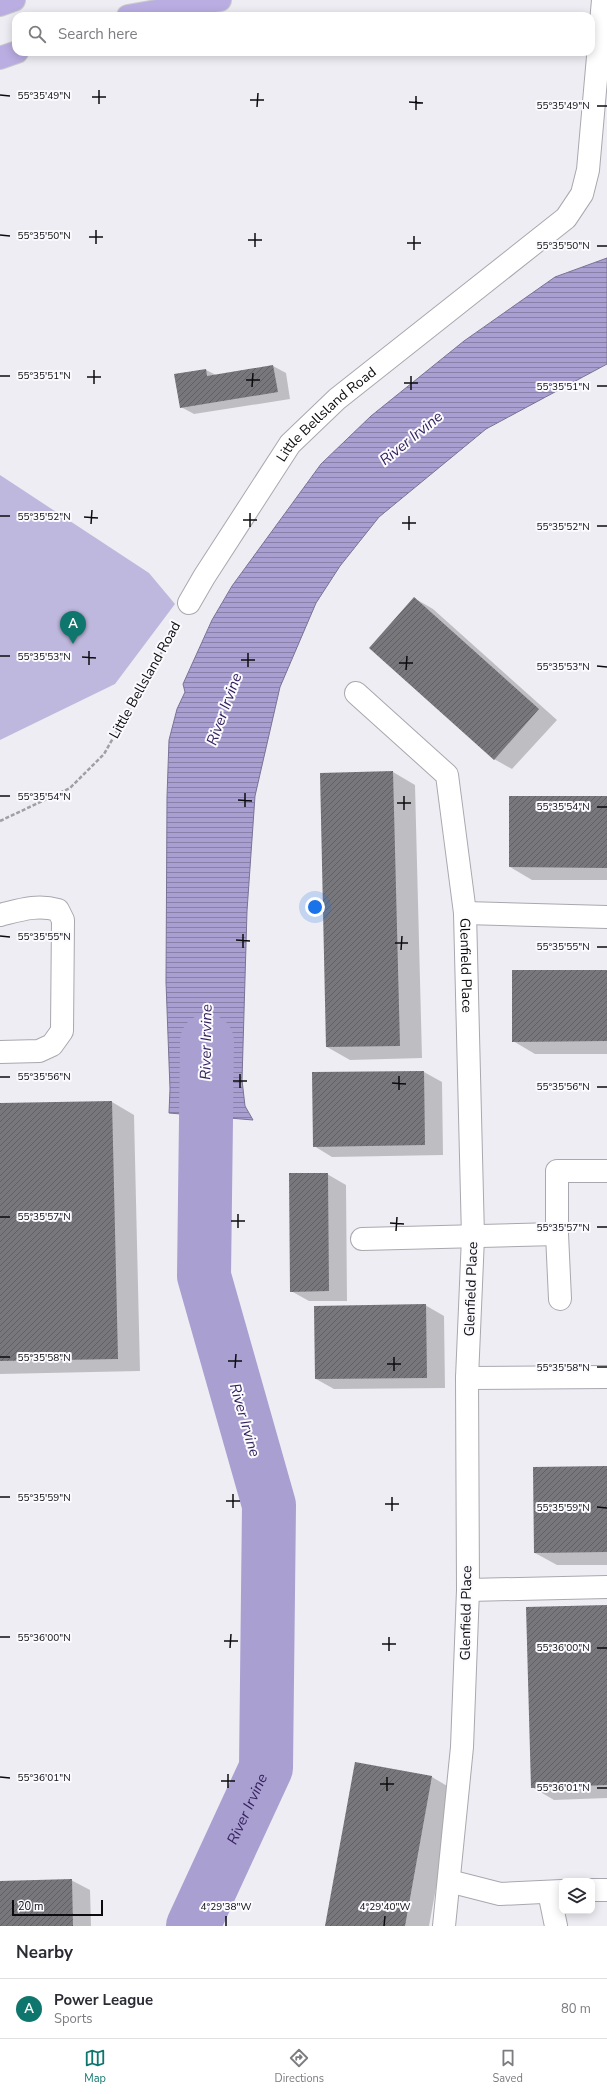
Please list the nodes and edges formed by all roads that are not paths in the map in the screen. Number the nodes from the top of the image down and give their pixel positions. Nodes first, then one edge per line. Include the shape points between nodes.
1 (14, 0) edge
2 (220, 0) edge
3 (603, 0) edge
4 (0, 5) edge
5 (151, 12) edge
6 (12, 54) edge
7 (0, 58) edge
8 (189, 602) road end
9 (356, 693) dead end
10 (465, 913) junction
11 (0, 915) edge
12 (607, 917) edge
13 (0, 1052) edge
14 (607, 1171) edge
15 (557, 1234) junction
16 (473, 1237) junction
17 (362, 1239) dead end
18 (560, 1299) dead end
19 (607, 1377) edge
20 (468, 1378) junction
21 (607, 1587) edge
22 (468, 1590) junction
23 (449, 1881) junction
24 (595, 1890) edge
25 (607, 1890) edge
26 (555, 1892) edge
27 (444, 1926) edge
28 (556, 1926) edge

1 - 4 main road
2 - 5 main road
3 - 8 street, Little Bellsland Road via 588,170 582,194 566,218 337,399 290,444
6 - 7 main road
9 - 10 street, Glenfield Place via 447,775
10 - 12 street
10 - 16 street, Glenfield Place
11 - 13 street via 45,906 58,910 63,920 62,1031 52,1045 39,1051
14 - 15 street via 557,1171
15 - 16 street
15 - 18 street
16 - 17 street
16 - 20 street, Glenfield Place
19 - 20 street
20 - 22 street, Glenfield Place
21 - 22 street
22 - 23 street, Glenfield Place via 462,1747
23 - 26 street via 500,1894
23 - 27 street, Glenfield Place
24 - 25 street
26 - 28 street

